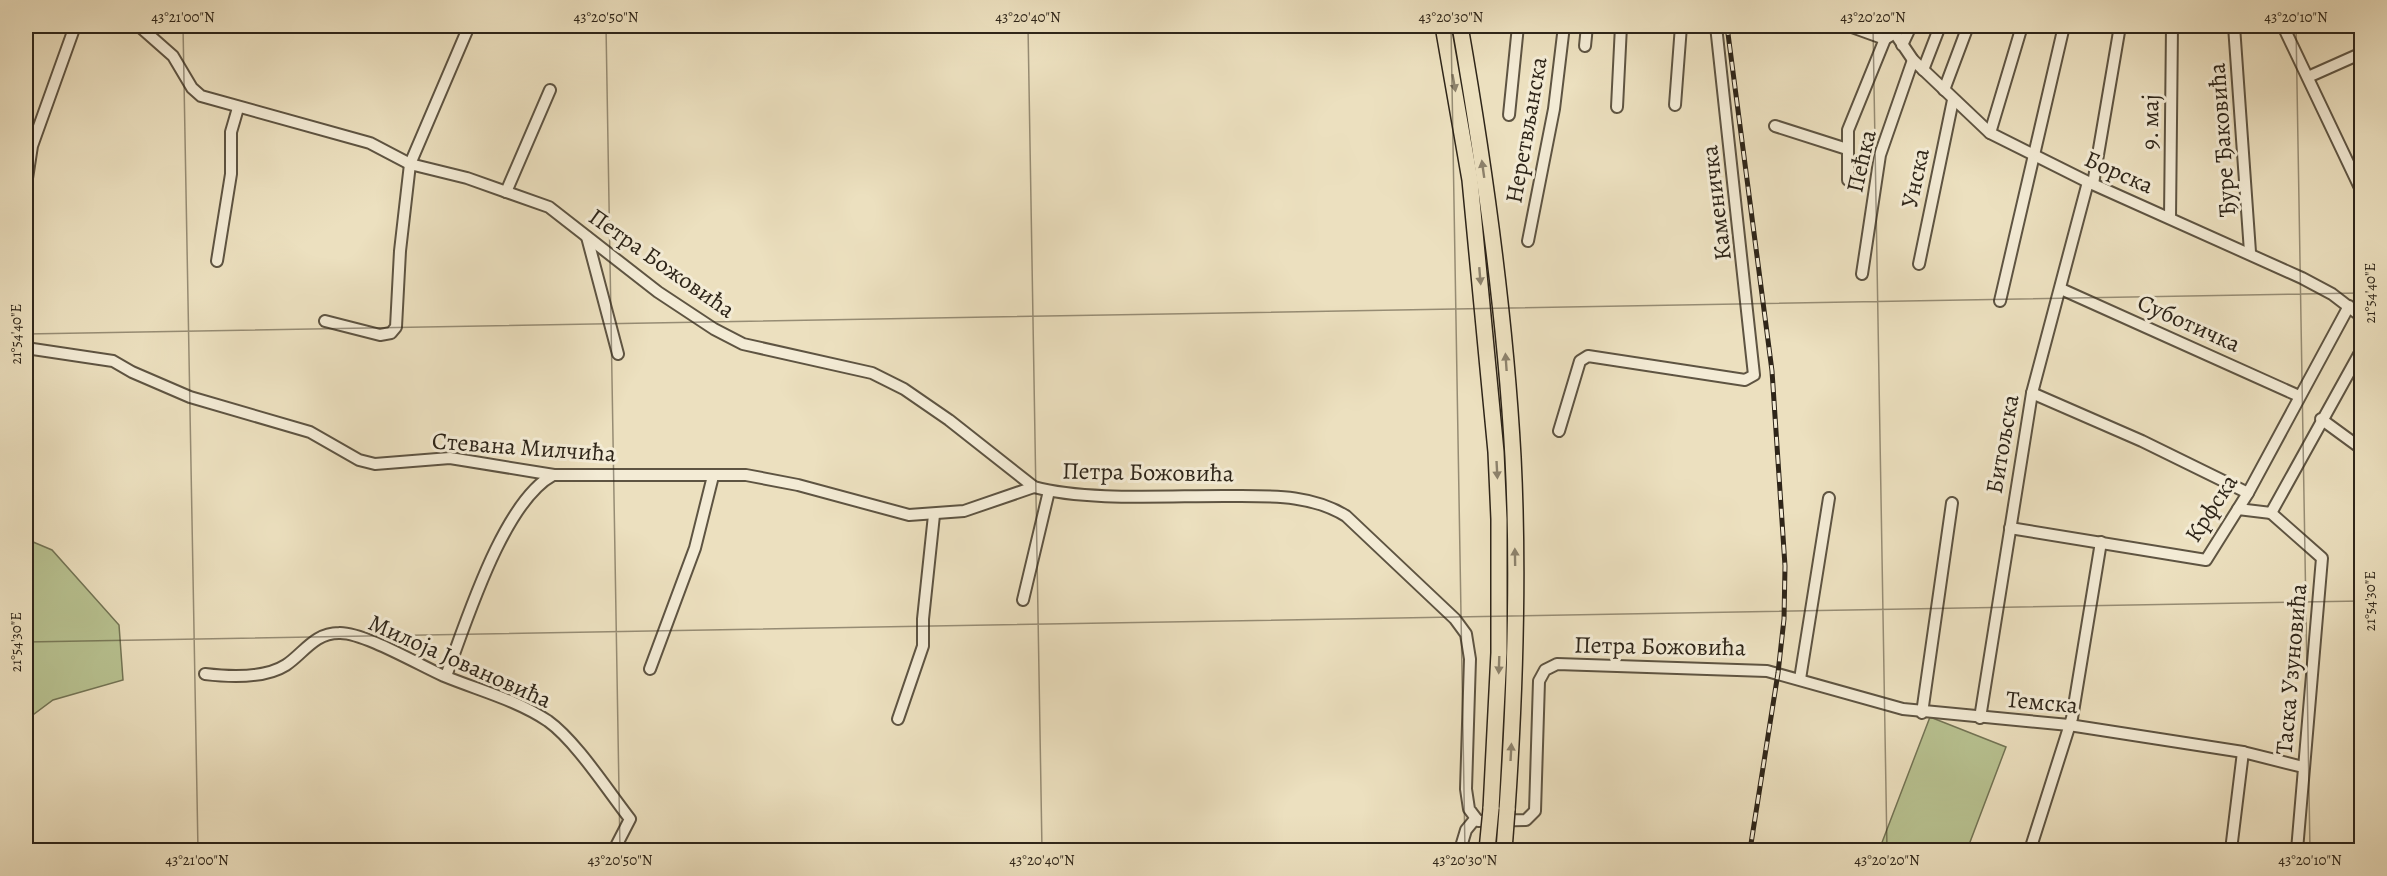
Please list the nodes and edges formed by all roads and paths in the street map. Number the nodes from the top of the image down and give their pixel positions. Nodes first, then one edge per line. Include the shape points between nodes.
1 (75, 26) edge
2 (139, 26) edge
3 (469, 26) edge
4 (1443, 26) edge
5 (1460, 26) edge
6 (1518, 26) edge
7 (1564, 26) edge
8 (1587, 26) edge
9 (1621, 26) edge
10 (1681, 26) edge
11 (1716, 26) edge
12 (1848, 26) edge
13 (1911, 26) edge
14 (1940, 26) edge
15 (1968, 26) edge
16 (2022, 26) edge
17 (2064, 26) edge
18 (2120, 26) edge
19 (2172, 26) edge
20 (2235, 26) edge
21 (2283, 26) edge
22 (1890, 33) edge
23 (1902, 45) junction
24 (1585, 46) dead end
25 (2361, 53) edge
26 (1913, 60) junction
27 (1923, 70) junction
28 (2308, 77) junction
29 (550, 90) dead end
30 (1944, 90) junction
31 (1953, 100) junction
32 (1675, 105) dead end
33 (1617, 107) dead end
34 (238, 108) junction
35 (1509, 115) dead end
36 (1774, 126) dead end
37 (1990, 133) junction
38 (1847, 149) junction
39 (2033, 157) junction
40 (410, 164) junction
41 (2357, 172) edge
42 (1848, 180) dead end
43 (2091, 183) junction
44 (26, 185) edge
45 (506, 192) junction
46 (2361, 192) edge
47 (2170, 218) junction
48 (587, 236) junction
49 (1528, 241) dead end
50 (2250, 252) junction
51 (217, 261) dead end
52 (1919, 264) dead end
53 (1862, 274) dead end
54 (2061, 289) junction
55 (2000, 301) dead end
56 (2349, 306) junction
57 (2361, 316) edge
58 (325, 321) dead end
59 (26, 348) edge
60 (2361, 349) edge
61 (618, 354) dead end
62 (2032, 393) junction
63 (2299, 396) junction
64 (2321, 419) junction
65 (1559, 431) dead end
66 (2361, 449) edge
67 (554, 475) junction
68 (713, 476) junction
69 (1034, 486) junction
70 (1049, 491) junction
71 (2248, 493) junction
72 (1828, 498) dead end
73 (1952, 503) dead end
74 (2238, 509) junction
75 (2271, 513) junction
76 (934, 515) junction
77 (2010, 528) junction
78 (2101, 542) junction
79 (1023, 600) dead end
80 (650, 669) dead end
81 (1778, 673) joint
82 (205, 674) dead end
83 (446, 676) junction
84 (1800, 679) junction
85 (1922, 713) junction
86 (1980, 718) junction
87 (898, 719) dead end
88 (2069, 725) junction
89 (2243, 752) junction
90 (2303, 767) junction
91 (1499, 809) junction
92 (1475, 819) junction
93 (614, 850) edge
94 (1460, 850) edge
95 (1487, 850) edge
96 (1504, 850) edge
97 (2030, 850) edge
98 (2231, 850) edge
99 (2297, 850) edge

1 - 44 street via 32,146
2 - 34 street, Петра Божовића via 176,59 196,93
3 - 40 street
4 -> 91 highway via 1470,180 1496,452
91 -> 5 highway via 1515,622 1513,457 1495,254
6 - 35 street
7 - 49 street, Неретвљанска via 1554,109
8 - 24 street
9 - 33 street
10 - 32 street
11 - 65 street, Каменичка via 1754,376 1745,380 1588,356 1580,361
12 - 22 street
13 - 23 street
14 - 27 street
15 - 30 street
16 - 37 street
17 - 39 street
18 - 43 street, Битољска
19 - 47 street, 9. мај
20 - 50 street, Ђуре Ђаковића
21 - 28 street
22 - 23 street, Борска
22 - 38 street via 1848,130
23 - 26 street, Борска
25 - 28 street
26 - 27 street, Борска
26 - 53 street, Пећка via 1880,156
27 - 30 street, Борска
28 - 41 street
29 - 45 street
30 - 31 street, Борска
31 - 37 street, Борска
31 - 52 street, Унска
34 - 40 street, Петра Божовића via 370,143
34 - 51 street via 231,132 231,174
36 - 38 street
37 - 39 street, Борска
38 - 42 street
39 - 43 street, Борска
39 - 55 street
40 - 45 street, Петра Божовића
40 - 58 street via 394,331 380,335
41 - 46 street
43 - 47 street, Борска
43 - 54 street, Битољска
45 - 48 street, Петра Божовића via 549,207
47 - 50 street, Борска
48 - 61 street
48 - 69 street, Петра Божовића via 658,292 743,344 872,373 904,389
50 - 56 street, Борска
54 - 62 street, Битољска
54 - 63 street, Суботичка
56 - 57 street, Борска
56 - 63 street, Крфска
59 - 67 street, Стевана Милчића via 113,361 190,397 310,432 359,460 375,464 450,458
60 - 64 street
62 - 71 street
62 - 77 street, Битољска
63 - 71 street, Крфска
64 - 66 street
64 - 75 street
67 - 68 street, Стевана Милчића
67 - 83 street via 535,489 494,554
68 - 76 street, Стевана Милчића via 746,475 909,515
68 - 80 street via 695,548
69 - 70 street, Петра Божовића
69 - 76 street, Стевана Милчића via 964,511
70 - 79 street
70 - 92 street, Петра Божовића via 1277,496 1310,500 1346,516 1466,634 1470,659 1466,789
71 - 74 street, Крфска
72 - 84 street
73 - 85 street
74 - 75 street
74 - 78 street, Крфска via 2206,560
75 - 90 street, Таска Узуновића via 2322,558
76 - 87 street via 923,646
77 - 78 street, Крфска
77 - 86 street, Битољска
78 - 88 street
81 - 84 street, Темска
81 - 92 street, Петра Божовића via 1751,668 1551,666 1539,681 1535,811 1530,819 1521,821
82 - 83 street, Милоја Јовановића via 230,677 271,671 285,665 322,635 341,633 382,646
83 - 93 street, Милоја Јовановића via 549,722 567,739 630,819
84 - 85 street, Темска
85 - 86 street, Темска
86 - 88 street, Темска
88 - 89 street, Темска
88 - 97 street
89 - 90 street, Темска
89 - 98 street
90 - 99 street, Таска Узуновића
91 - 95 highway, bridge
91 - 96 highway, bridge
92 - 94 street via 1466,830

